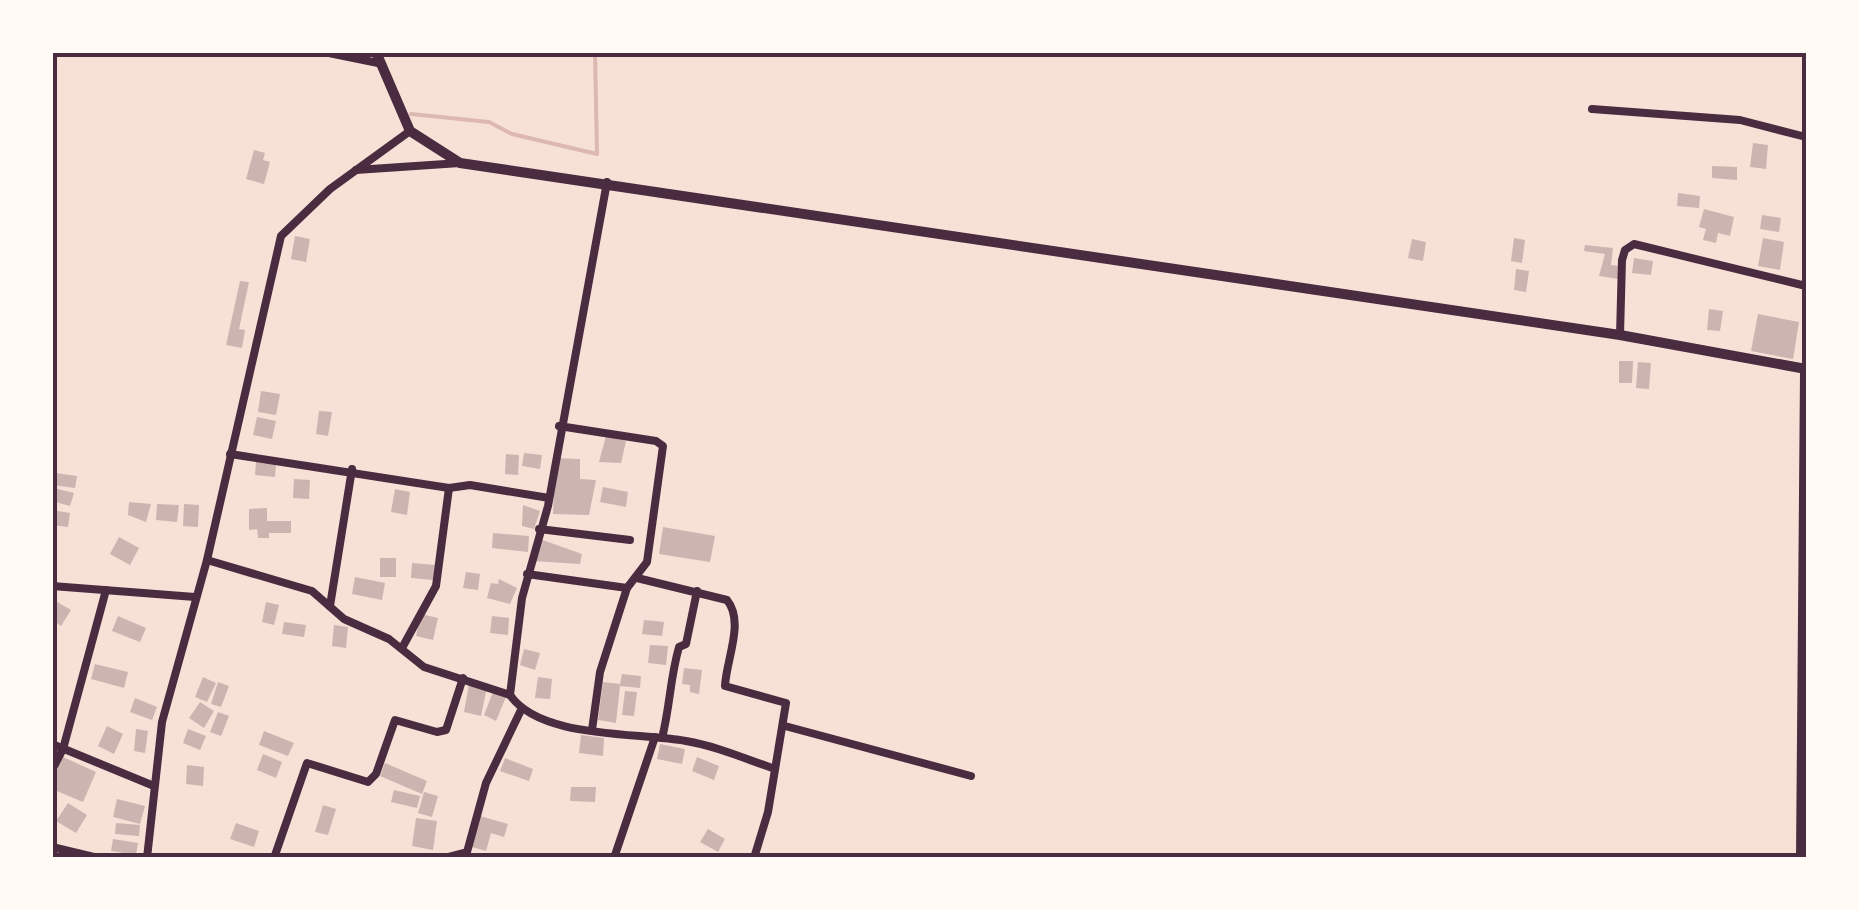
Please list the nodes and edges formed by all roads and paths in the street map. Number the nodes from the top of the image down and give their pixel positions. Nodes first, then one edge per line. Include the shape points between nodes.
1 (329, 53) edge
2 (377, 58) edge
3 (1592, 109) dead end
4 (410, 132) junction
5 (1806, 137) edge
6 (460, 164) junction
7 (356, 170) junction
8 (607, 182) junction
9 (1806, 286) edge
10 (1620, 334) junction
11 (1806, 371) edge
12 (559, 426) junction
13 (230, 454) junction
14 (352, 469) junction
15 (448, 488) junction
16 (549, 498) junction
17 (539, 529) junction
18 (630, 540) dead end
19 (207, 560) junction
20 (527, 574) junction
21 (637, 578) junction
22 (52, 586) edge
23 (627, 588) junction
24 (106, 590) junction
25 (697, 591) junction
26 (195, 597) junction
27 (330, 606) junction
28 (402, 648) junction
29 (1805, 669) edge
30 (463, 678) junction
31 (510, 695) junction
32 (521, 710) junction
33 (785, 726) junction
34 (592, 730) junction
35 (659, 738) junction
36 (52, 744) edge
37 (63, 749) junction
38 (775, 769) junction
39 (52, 770) edge
40 (971, 776) dead end
41 (154, 786) junction
42 (52, 846) edge
43 (467, 852) junction
44 (150, 857) edge
45 (98, 858) edge
46 (274, 858) edge
47 (444, 858) edge
48 (479, 858) edge
49 (614, 858) edge
50 (754, 858) edge
51 (1802, 858) edge

1 - 2 street
2 - 4 street
3 - 5 street via 1740,120
4 - 6 street
4 - 7 street
6 - 7 street
6 - 8 street
7 - 13 street via 281,236
8 - 10 street
8 - 12 street
9 - 10 street via 1634,244 1622,260
10 - 11 street
11 - 29 main road
12 - 16 street
12 - 21 street via 662,444 651,542
13 - 14 street
13 - 19 street
14 - 15 street
14 - 27 street
15 - 16 street via 470,484
15 - 28 street via 436,586
16 - 17 street
17 - 18 street
17 - 20 street
19 - 26 street
19 - 27 street via 312,592
20 - 23 street
20 - 31 street
21 - 23 street
21 - 25 street
22 - 24 street
23 - 34 street via 600,672
24 - 26 street
24 - 37 street
25 - 33 street via 727,600 734,612 725,686 780,698
25 - 35 street
26 - 41 street via 162,722
27 - 28 street
28 - 30 street via 424,667
29 - 51 main road
30 - 31 street
30 - 46 street via 446,730 395,720 368,782 307,763
31 - 32 street
32 - 34 street
32 - 43 street via 486,783
33 - 38 street
33 - 40 street
34 - 35 street
35 - 38 street via 703,744
35 - 49 street
36 - 37 street
37 - 39 street
37 - 41 street
38 - 50 street
41 - 44 street
42 - 45 street
43 - 47 street
43 - 48 street

